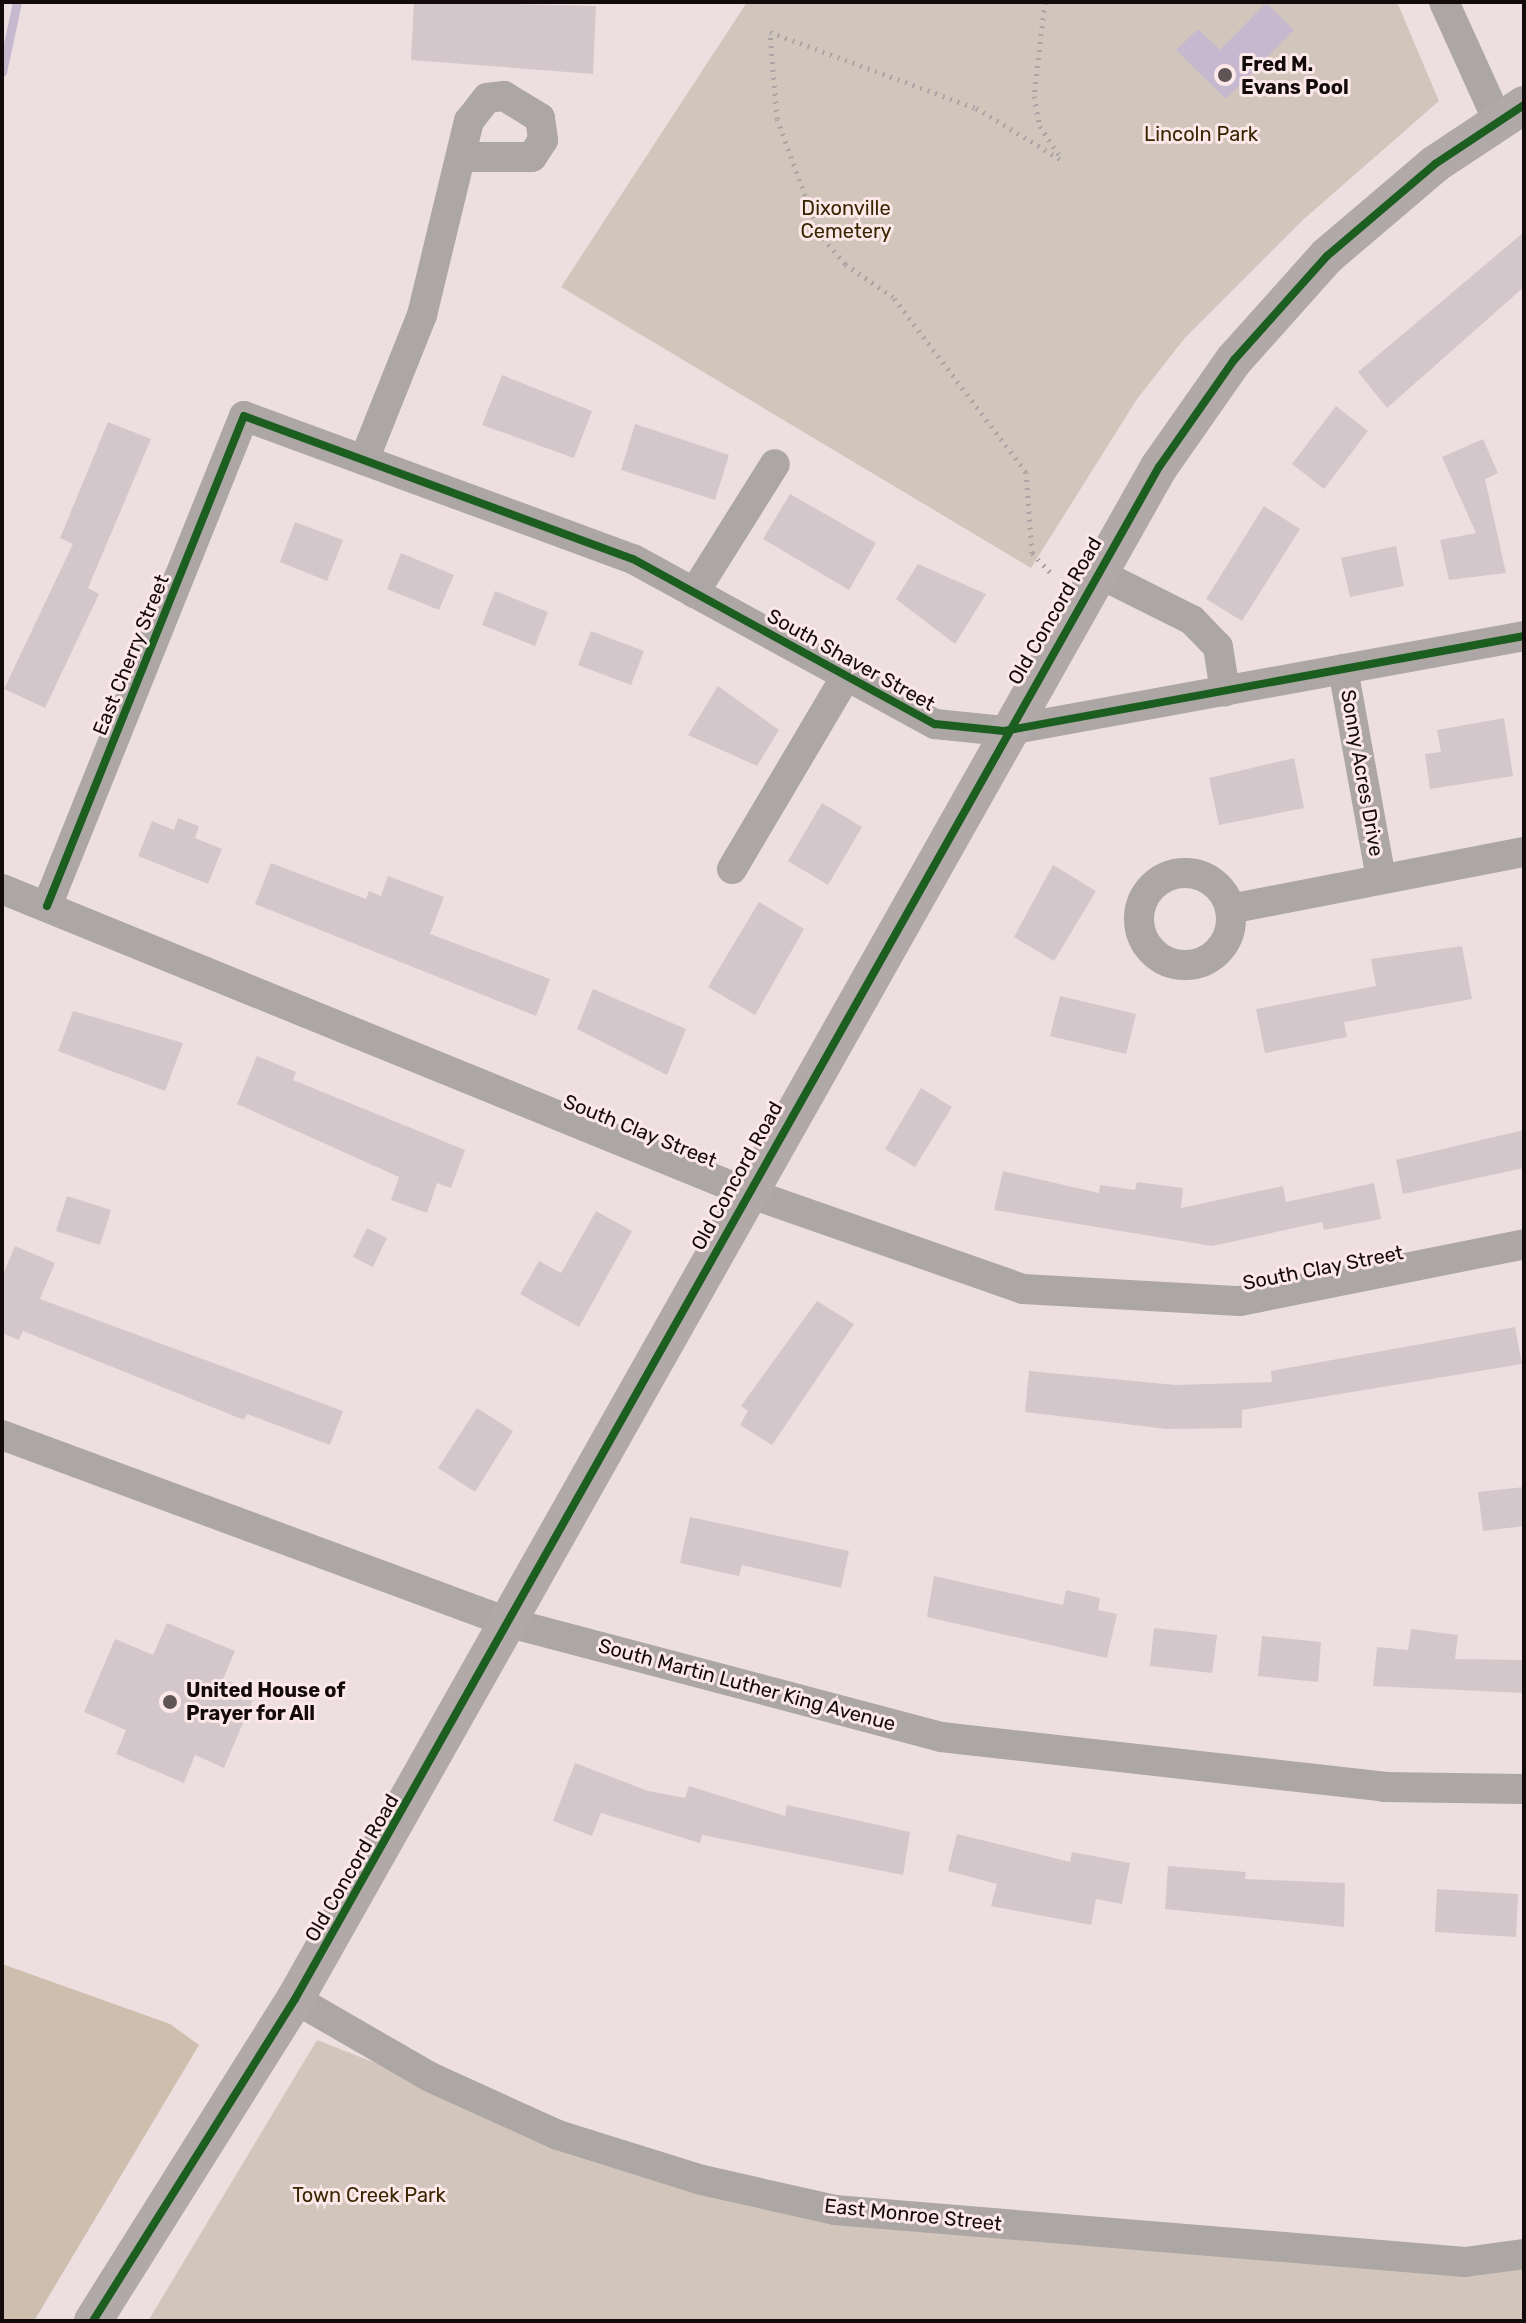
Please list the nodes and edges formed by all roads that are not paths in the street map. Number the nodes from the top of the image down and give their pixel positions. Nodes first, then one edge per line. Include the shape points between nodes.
1 (1444, 2) edge
2 (1511, 112) edge
3 (462, 157) dead end
4 (244, 416) joint
5 (364, 460) junction
6 (775, 464) dead end
7 (1096, 572) junction
8 (694, 593) junction
9 (1524, 636) edge
10 (1343, 669) junction
11 (846, 676) junction
12 (1225, 691) junction
13 (1004, 731) junction
14 (1524, 852) edge
15 (732, 869) dead end
16 (1381, 878) junction
17 (2, 889) edge
18 (47, 906) junction
19 (1230, 909) dead end
20 (746, 1192) junction
21 (1524, 1244) edge
22 (2, 1435) edge
23 (510, 1623) junction
24 (1524, 1789) edge
25 (295, 1999) junction
26 (1524, 2254) edge
27 (93, 2321) edge

1 - 2 street
2 - 7 main road, Old Concord Road via 1380,208 1278,307 1194,412
3 - 5 street via 422,315
4 - 5 street, South Shaver Street
4 - 18 street, East Cherry Street
5 - 8 street, South Shaver Street via 633,559
6 - 8 street
7 - 12 street via 1192,620 1218,647
7 - 13 main road, Old Concord Road
8 - 11 street, South Shaver Street
9 - 10 street, South Shaver Street
10 - 12 street, South Shaver Street
10 - 16 street, Sonny Acres Drive
11 - 13 street, South Shaver Street via 935,724
11 - 15 street
12 - 13 street, South Shaver Street
13 - 20 main road, Old Concord Road
14 - 16 street, Sonny Acres Drive
16 - 19 street, Sonny Acres Drive
17 - 18 street, South Clay Street
18 - 20 street, South Clay Street
20 - 21 street, South Clay Street via 1023,1289 1240,1301
20 - 23 main road, Old Concord Road
22 - 23 street, South Martin Luther King Avenue
23 - 24 street, South Martin Luther King Avenue via 941,1737 1384,1787
23 - 25 main road, Old Concord Road
25 - 26 street, East Monroe Street via 430,2077 558,2135 702,2180 835,2210 1465,2262
25 - 27 main road, Old Concord Road

